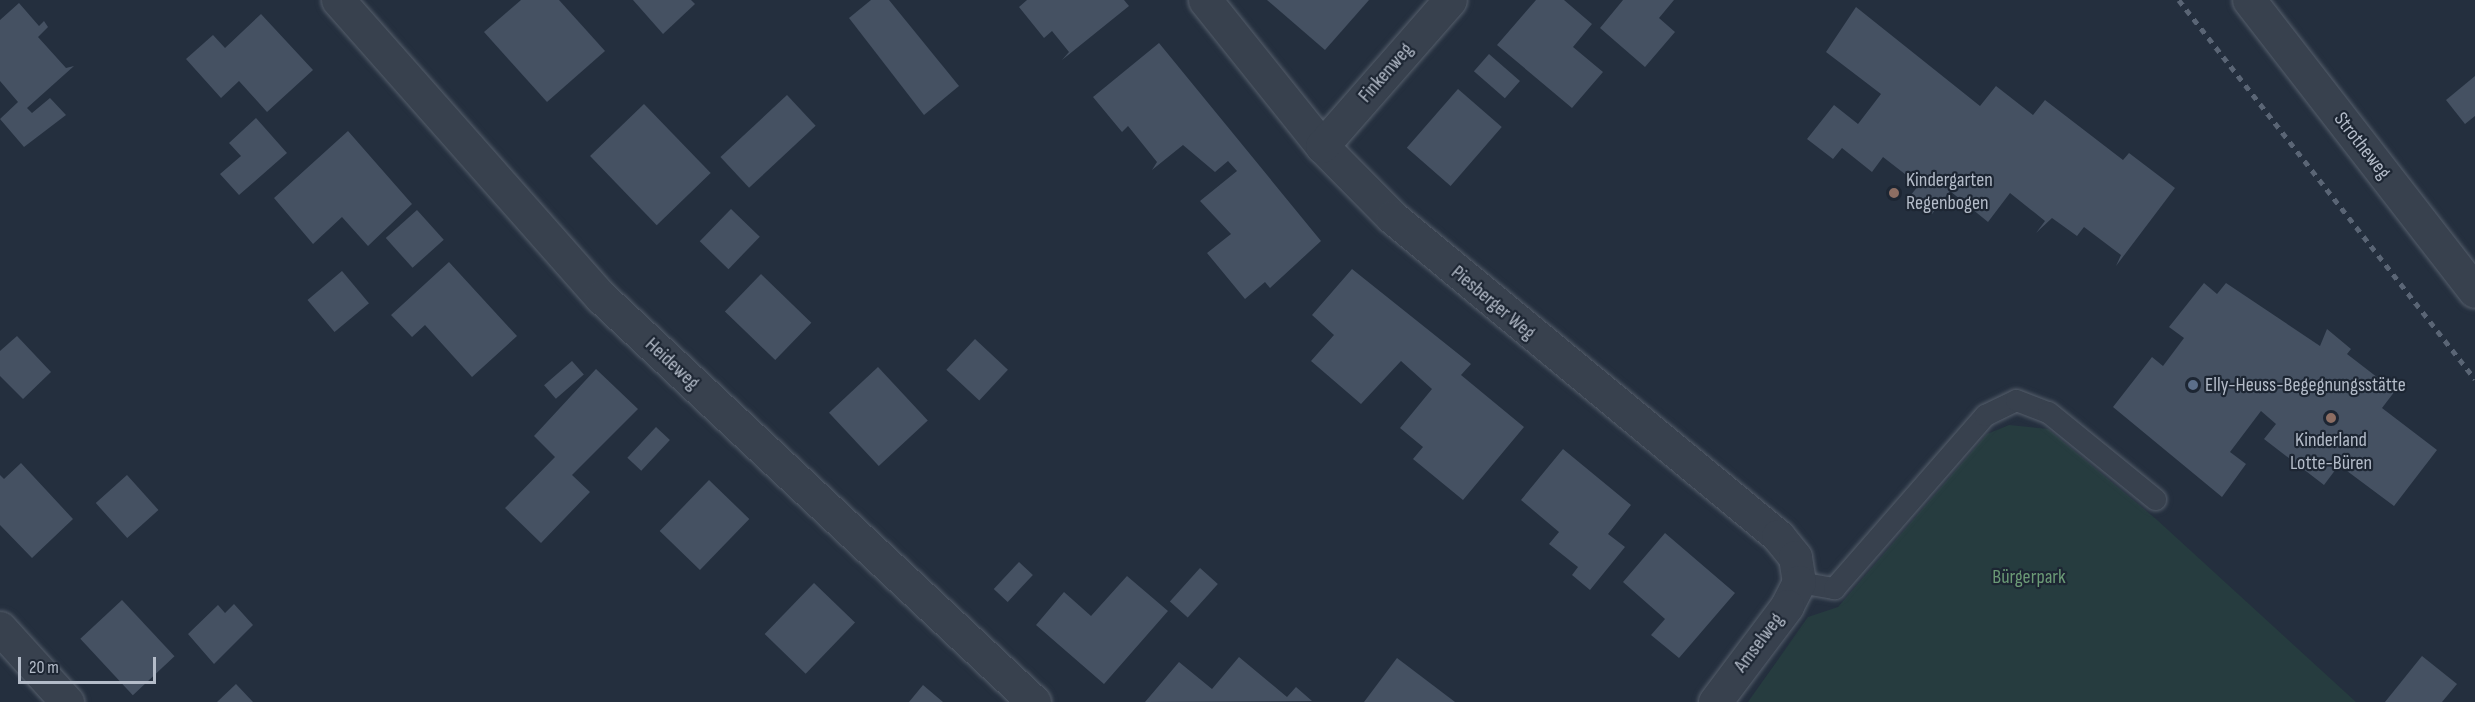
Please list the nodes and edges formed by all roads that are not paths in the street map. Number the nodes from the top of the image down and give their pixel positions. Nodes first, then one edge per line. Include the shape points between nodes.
1 (338, 0) edge
2 (1205, 0) edge
3 (1450, 0) edge
4 (2249, 0) edge
5 (1322, 146) junction
6 (2475, 291) edge
7 (2155, 499) dead end
8 (1799, 582) junction
9 (0, 628) edge
10 (67, 702) edge
11 (1034, 702) edge
12 (1715, 702) edge

1 - 11 street, Heideweg via 601,297
2 - 5 street, Piesberger Weg
3 - 5 street, Finkenweg
4 - 6 street, Strotheweg
5 - 8 street, Piesberger Weg via 1419,240 1778,536 1795,556
7 - 8 lane via 2048,412 2016,400 1985,415 1834,588
8 - 12 street, Amselweg via 1787,606
9 - 10 street

